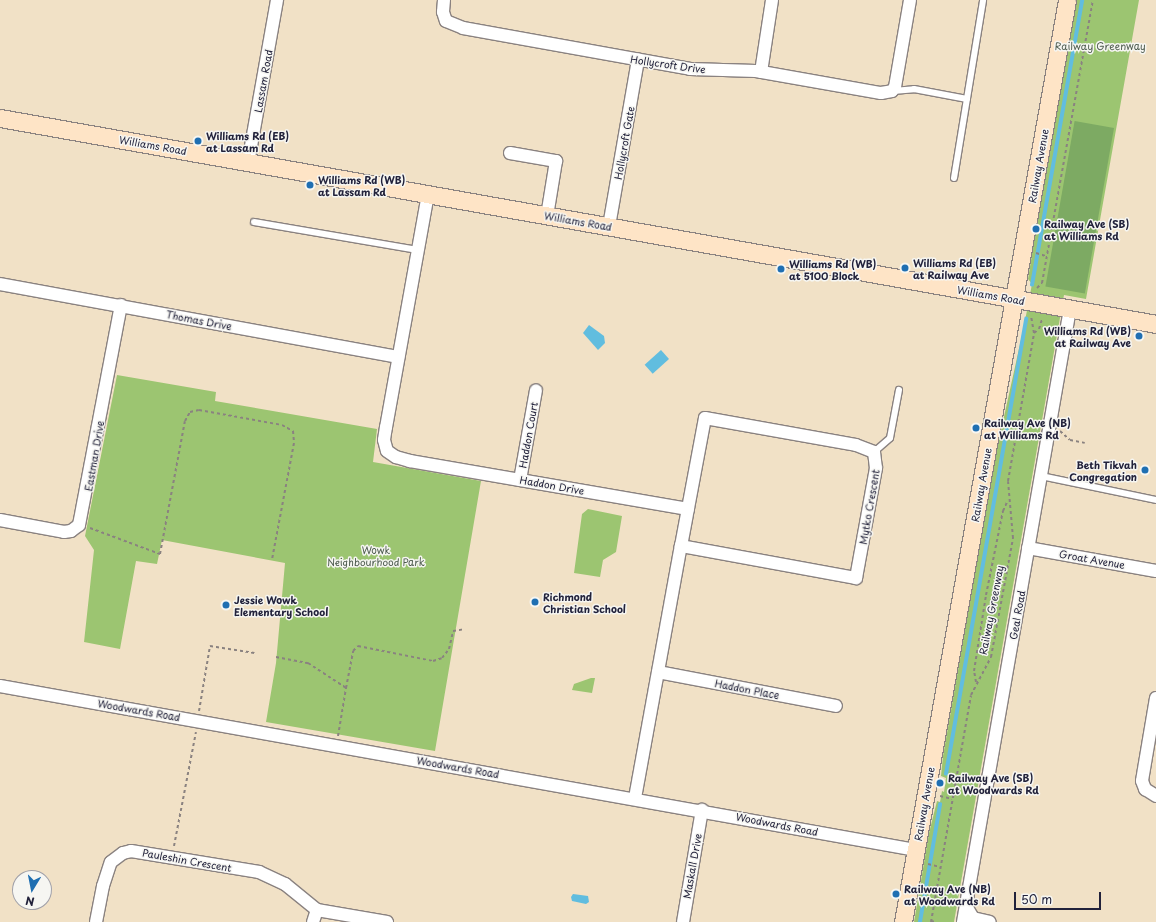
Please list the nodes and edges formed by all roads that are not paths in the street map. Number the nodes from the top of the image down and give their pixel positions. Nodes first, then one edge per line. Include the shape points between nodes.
1 (277, 0) edge
2 (444, 0) edge
3 (772, 0) edge
4 (910, 0) edge
5 (983, 0) edge
6 (1067, 0) edge
7 (638, 60) junction
8 (761, 72) junction
9 (892, 91) junction
10 (967, 99) junction
11 (0, 118) edge
12 (510, 153) dead end
13 (248, 163) junction
14 (954, 178) dead end
15 (428, 194) junction
16 (546, 216) junction
17 (254, 222) dead end
18 (609, 226) junction
19 (418, 250) junction
20 (0, 284) edge
21 (1014, 299) junction
22 (121, 305) junction
23 (1070, 309) junction
24 (1156, 324) edge
25 (398, 357) junction
26 (536, 390) dead end
27 (899, 390) dead end
28 (874, 452) junction
29 (1041, 476) junction
30 (520, 480) junction
31 (1156, 500) edge
32 (688, 509) junction
33 (0, 520) edge
34 (681, 546) junction
35 (1028, 548) junction
36 (1156, 571) edge
37 (658, 672) junction
38 (0, 686) edge
39 (1156, 698) edge
40 (836, 706) dead end
41 (1156, 796) edge
42 (635, 798) junction
43 (702, 810) junction
44 (916, 850) junction
45 (966, 906) junction
46 (315, 916) edge
47 (96, 922) edge
48 (387, 922) edge
49 (683, 922) edge
50 (903, 922) edge
51 (963, 922) edge
52 (990, 922) edge

1 - 13 street, Lassam Road
2 - 7 street, Hollycroft Drive via 442,12 446,20 463,28
3 - 8 street
4 - 9 street via 896,83
5 - 10 lane
6 - 21 street, Railway Avenue
7 - 8 street, Hollycroft Drive via 690,69
7 - 18 street, Hollycroft Gate
8 - 9 street, Hollycroft Drive via 876,92
9 - 10 lane via 914,89
10 - 14 lane
11 - 13 street, Williams Road
12 - 16 street via 556,161
13 - 15 street, Williams Road
15 - 16 street, Williams Road
15 - 19 street, Haddon Drive
16 - 18 street, Williams Road
17 - 19 lane
18 - 21 street, Williams Road
19 - 25 street, Haddon Drive
20 - 22 street, Thomas Drive
21 - 23 street, Williams Road
21 - 44 street, Railway Avenue
22 - 25 street, Thomas Drive
22 - 33 street, Eastman Drive via 85,506 79,524 71,531 64,532
23 - 24 street, Williams Road
23 - 29 street, Geal Road
25 - 30 street, Haddon Drive via 384,440 387,451 396,458
26 - 30 street, Haddon Court
27 - 28 lane via 890,438
28 - 32 street via 856,445 705,418
28 - 34 street, Mytko Crescent via 876,468 856,578
29 - 31 lane
29 - 35 street, Geal Road
30 - 32 street, Haddon Drive
32 - 34 street
34 - 37 street
35 - 36 street, Groat Avenue
35 - 45 street, Geal Road
37 - 40 street, Haddon Place
37 - 42 street
38 - 42 street, Woodwards Road
39 - 41 street via 1138,790
42 - 43 street, Woodwards Road
43 - 44 street, Woodwards Road
43 - 49 street, Maskall Drive
44 - 50 street, Railway Avenue
45 - 51 street, Geal Road
45 - 52 street via 973,918
46 - 47 street, Pauleshin Crescent via 285,884 259,872 131,851 116,856 107,871
46 - 48 street

